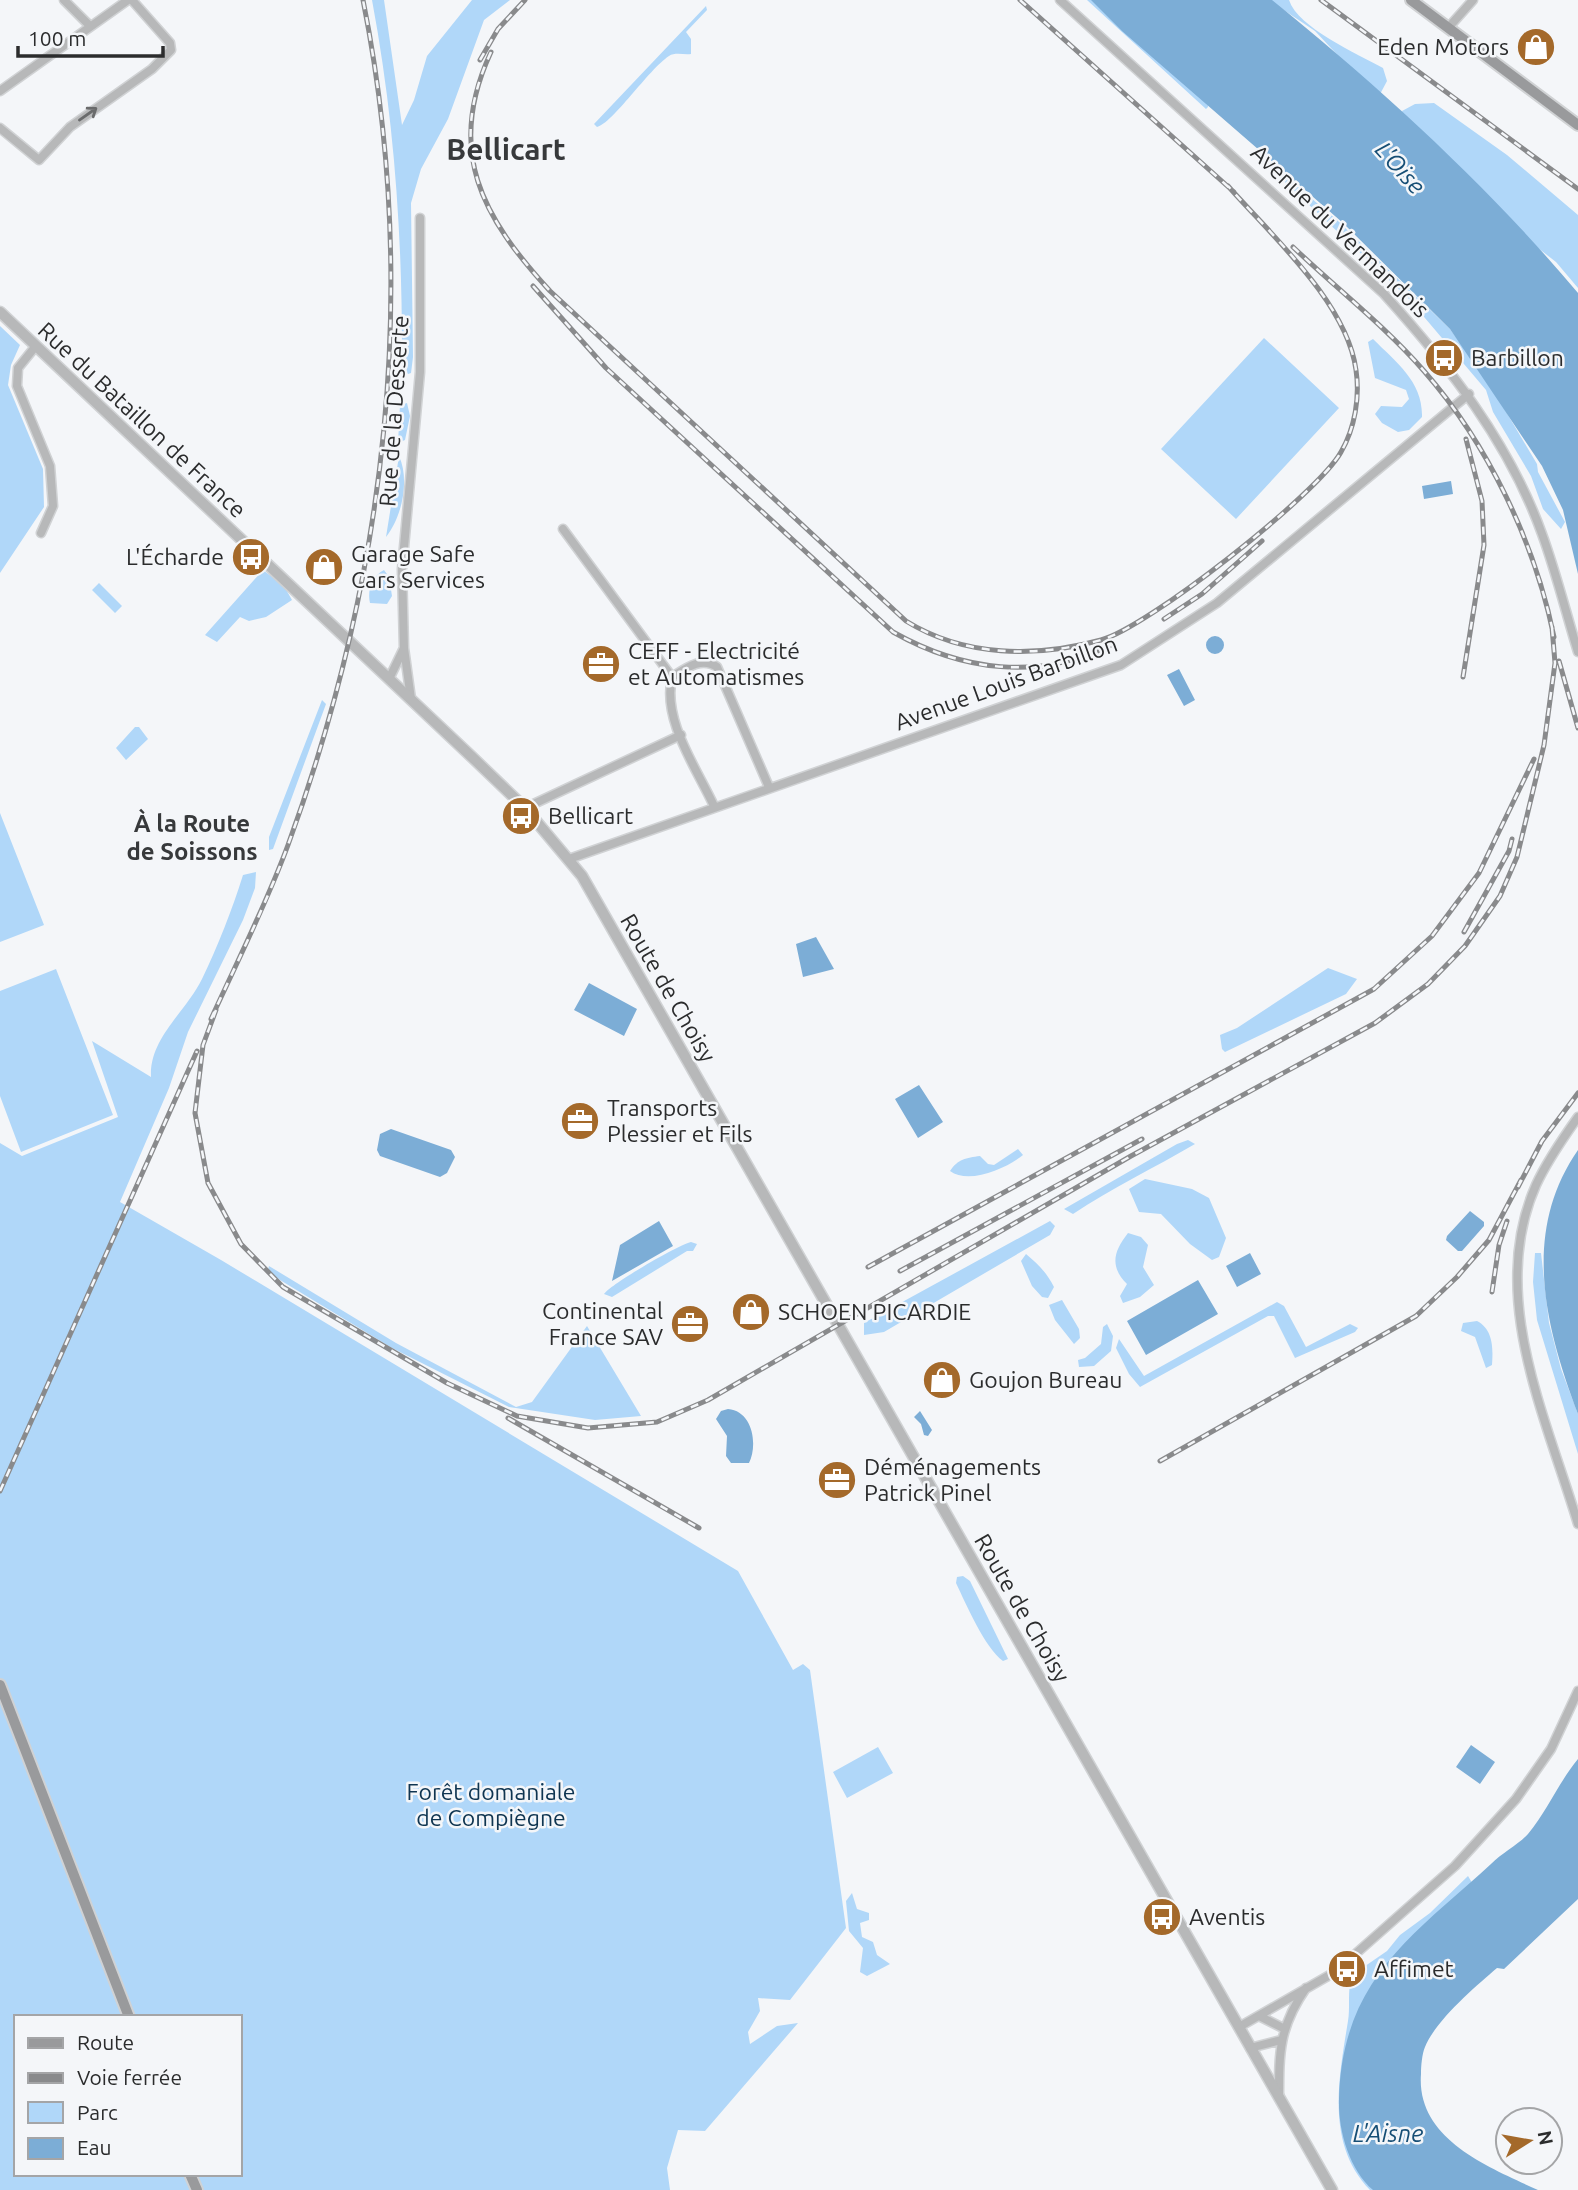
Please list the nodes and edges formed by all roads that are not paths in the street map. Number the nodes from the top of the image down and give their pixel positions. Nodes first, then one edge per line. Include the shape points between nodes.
1 (64, 0) edge
2 (130, 0) edge
3 (1060, 0) edge
4 (1412, 0) edge
5 (1473, 0) edge
6 (89, 25) junction
7 (1448, 29) junction
8 (0, 92) edge
9 (1578, 125) edge
10 (0, 128) edge
11 (420, 218) dead end
12 (0, 312) edge
13 (35, 347) junction
14 (1469, 394) junction
15 (563, 529) dead end
16 (41, 533) dead end
17 (350, 641) joint
18 (404, 648) junction
19 (1578, 652) edge
20 (672, 677) junction
21 (389, 679) junction
22 (411, 699) junction
23 (681, 736) junction
24 (769, 787) junction
25 (714, 806) junction
26 (525, 808) junction
27 (569, 859) junction
28 (1578, 1117) edge
29 (1578, 1524) edge
30 (0, 1685) edge
31 (1578, 1691) edge
32 (1308, 1986) junction
33 (128, 2015) edge
34 (1259, 2016) junction
35 (1239, 2027) junction
36 (1283, 2028) junction
37 (1281, 2040) junction
38 (1250, 2048) junction
39 (1279, 2098) junction
40 (1332, 2190) edge

1 - 6 street
2 - 6 street
10 -> 2 street via 39,160 70,127 152,69 171,50 170,43
3 - 14 street, Avenue du Vermandois via 1384,294
4 - 7 main road
5 - 7 street
6 - 8 street
7 - 9 main road
11 - 18 street, Rue de la Desserte via 420,372 402,569
12 - 13 street, Rue du Bataillon de France
13 - 16 street via 18,368 18,386 50,466 53,506
13 - 17 street, Rue du Bataillon de France
14 - 19 street, Avenue du Vermandois via 1518,478 1542,533
14 - 24 street, Avenue Louis Barbillon via 1217,603 1121,665
15 - 20 street
17 - 21 street, Route de Choisy
18 - 21 street, Rue de la Desserte
18 - 22 street, Rue de la Desserte
20 - 23 street via 671,710
20 - 24 street via 701,662 717,667
21 - 22 street, Route de Choisy
22 - 26 street, Route de Choisy
23 - 25 street
23 - 26 street
24 - 25 street, Avenue Louis Barbillon
25 - 27 street, Avenue Louis Barbillon
26 - 27 street, Route de Choisy
27 - 35 street, Route de Choisy
28 - 29 street via 1536,1185 1518,1249 1516,1293 1520,1333
30 - 33 main road
31 - 32 street via 1550,1749 1479,1842 1335,1972
32 - 34 street
32 - 36 street
34 - 35 street
34 - 36 street
35 - 38 street, Route de Choisy
36 - 37 street
37 - 38 street
37 - 39 street
38 - 39 street, Route de Choisy
39 - 40 street, Route de Choisy

